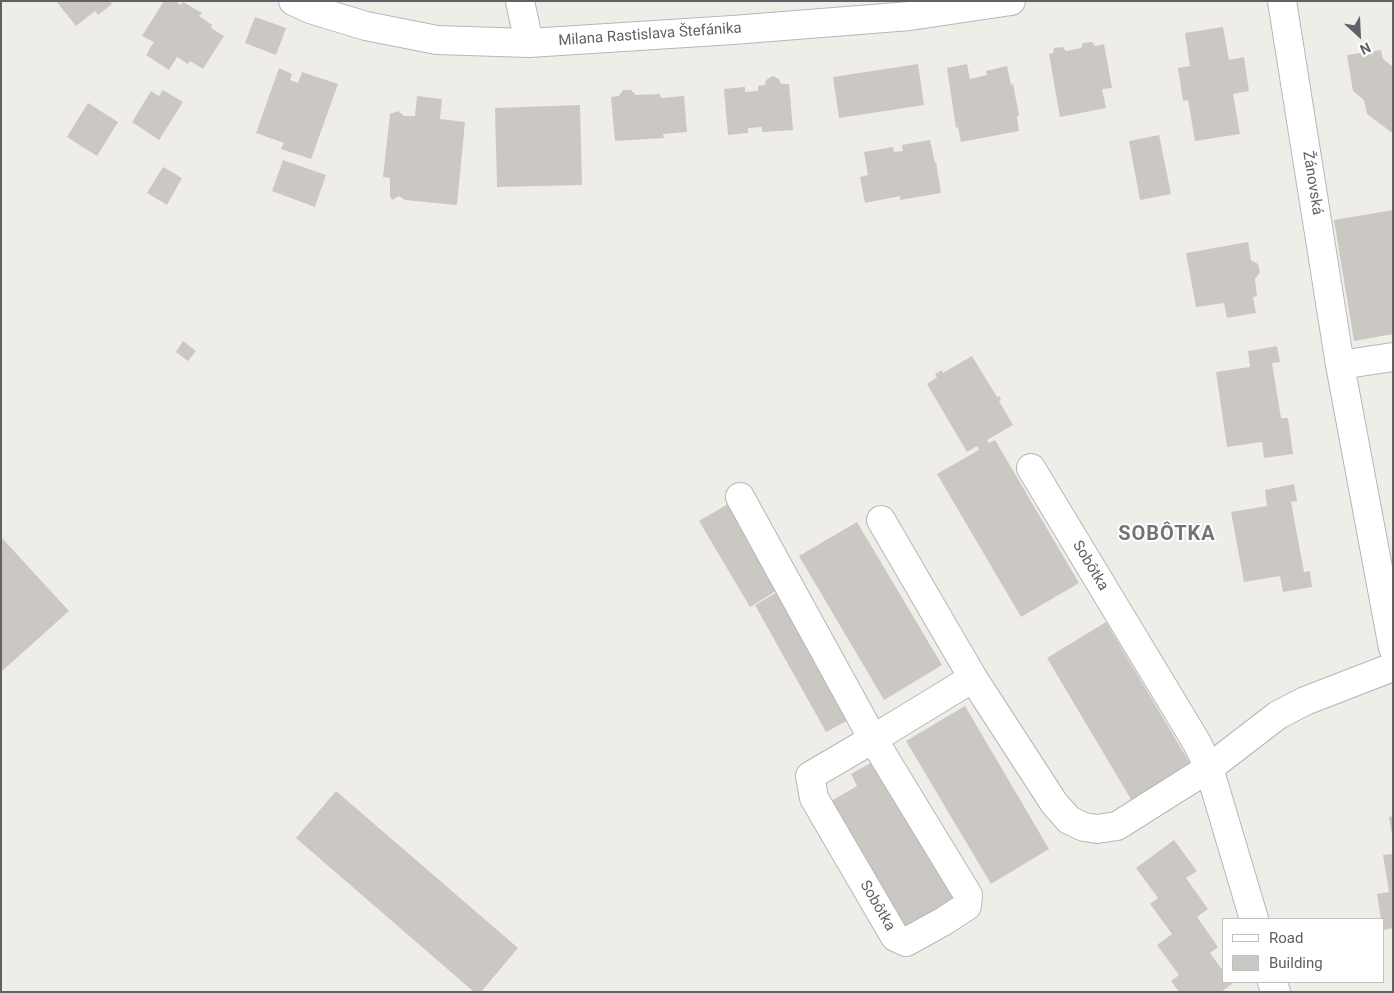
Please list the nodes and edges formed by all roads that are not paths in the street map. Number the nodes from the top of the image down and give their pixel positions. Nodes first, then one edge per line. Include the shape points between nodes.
1 (294, 1) edge
2 (520, 1) edge
3 (1011, 1) edge
4 (1282, 1) edge
5 (909, 8) edge
6 (529, 43) junction
7 (1393, 357) edge
8 (1340, 365) junction
9 (1031, 468) dead end
10 (740, 496) dead end
11 (881, 520) dead end
12 (1393, 648) edge
13 (1393, 667) edge
14 (973, 678) junction
15 (874, 739) junction
16 (1209, 768) junction
17 (1254, 918) edge

1 - 6 street, Milana Rastislava Štefánika via 366,26 437,40
2 - 6 street
3 - 5 street, Milana Rastislava Štefánika
4 - 8 street, Žánovská
5 - 6 street, Milana Rastislava Štefánika via 733,30
7 - 8 street
8 - 12 street
9 - 16 street, Sobôtka via 1197,742
10 - 15 street, Sobôtka
11 - 14 street
13 - 16 street via 1278,714
14 - 15 street, Sobôtka
14 - 16 street via 1054,803 1069,820 1084,827 1117,826
15 - 15 street, Sobôtka via 968,895 967,906 906,942 895,937 814,798 810,776
16 - 17 street, Sobôtka

